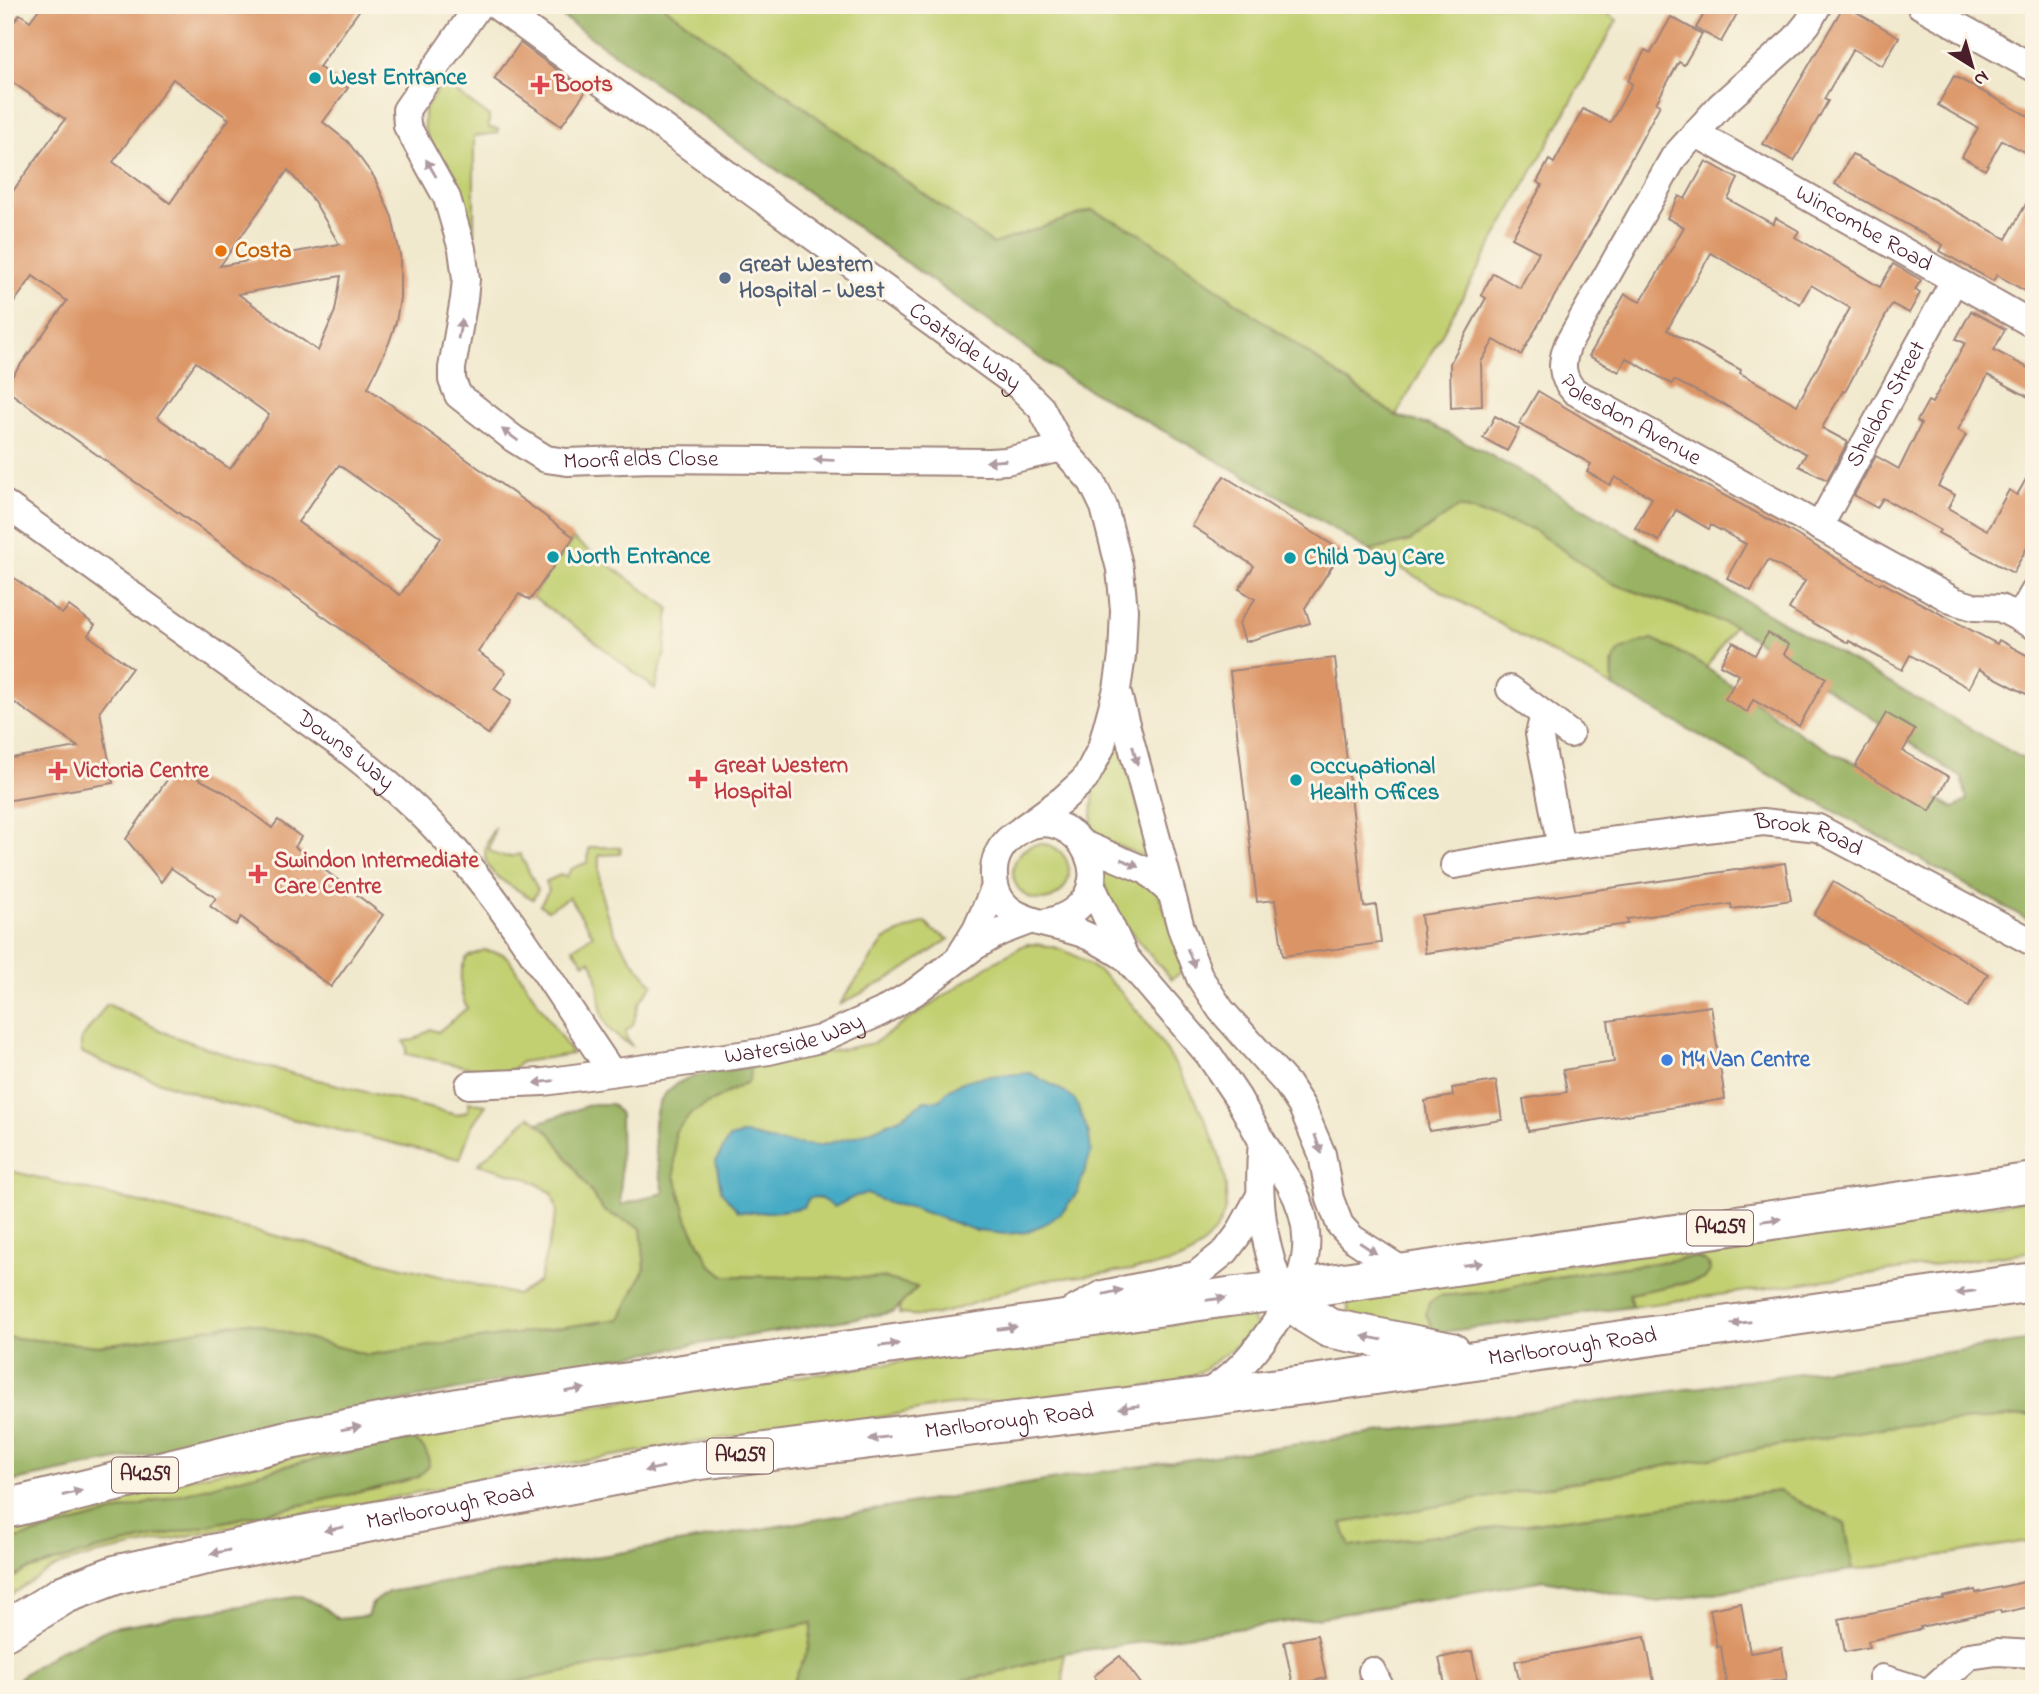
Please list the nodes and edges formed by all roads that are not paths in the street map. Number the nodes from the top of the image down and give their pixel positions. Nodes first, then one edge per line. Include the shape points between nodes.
1 (479, 5) edge
2 (495, 5) edge
3 (1818, 5) edge
4 (1920, 5) edge
5 (2034, 68) edge
6 (1695, 133) junction
7 (1954, 281) junction
8 (2034, 325) edge
9 (1062, 448) junction
10 (5, 504) edge
11 (1819, 527) junction
12 (2034, 592) edge
13 (2026, 622) edge
14 (1117, 689) junction
15 (1510, 689) dead end
16 (1544, 715) junction
17 (1570, 734) dead end
18 (1085, 779) junction
19 (1023, 828) junction
20 (1081, 841) junction
21 (1561, 847) junction
22 (1454, 865) dead end
23 (1091, 884) junction
24 (995, 887) junction
25 (1171, 893) junction
26 (1037, 922) junction
27 (2034, 943) edge
28 (1125, 957) junction
29 (958, 958) junction
30 (611, 1072) junction
31 (468, 1085) dead end
32 (1262, 1141) junction
33 (2027, 1179) edge
34 (1259, 1197) junction
35 (1406, 1273) junction
36 (2034, 1282) edge
37 (1290, 1294) junction
38 (1052, 1322) junction
39 (1488, 1359) junction
40 (1197, 1399) junction
41 (5, 1509) edge
42 (5, 1631) edge
43 (2034, 1654) edge
44 (1882, 1678) dead end
45 (1917, 1689) edge
46 (1932, 1689) edge

9 -> 1 street, Moorfields Close via 989,462 567,462 546,459 505,432 458,396 452,380 466,279 462,248 447,198 406,117 406,110
2 - 9 street, Coatside Way via 1020,387 1041,408
3 - 6 street, Polesdon Avenue via 1795,39
4 - 5 street
6 - 7 street, Wincombe Road
6 - 11 street, Polesdon Avenue via 1674,157 1568,344 1562,369 1574,391
7 - 8 street, Wincombe Road
7 - 11 street, Sheldon Street
9 - 14 street, Coatside Way via 1092,482 1116,550 1124,610
10 - 30 street, Downs Way via 388,782 454,848 501,907
11 - 13 street, Polesdon Avenue via 1954,601 2000,608
12 - 13 street
14 - 18 street, Coatside Way via 1101,748
14 -> 25 street
15 - 16 street
16 - 17 street
16 - 21 street via 1539,734
18 - 19 street, Coatside Way
18 - 20 street, Coatside Way
19 - 20 street via 1053,825
19 - 24 street via 1001,846 995,862
20 - 23 street via 1091,861
20 -> 25 street via 1147,871
21 - 22 street, Brook Road
21 - 27 street, Brook Road via 1763,822 1818,828
23 - 26 street via 1077,909 1063,919
23 - 28 street
24 - 26 street via 1010,911
24 - 29 street, Waterside Way
25 -> 35 street via 1188,950 1206,988 1287,1084 1310,1122 1340,1225
26 - 28 street via 1083,934
26 - 29 street, Waterside Way via 1000,932
28 - 32 street via 1209,1055
29 - 30 street, Waterside Way via 881,1012 820,1039 769,1051
30 -> 31 street, Waterside Way via 513,1085
32 - 34 street
32 - 37 street via 1295,1192 1307,1232 1305,1263
35 -> 33 main road, A4259
34 - 37 street via 1273,1268
38 -> 34 street via 1103,1294 1196,1275 1226,1251
35 - 37 main road, A4259
36 -> 39 main road, Marlborough Road / A4259
38 -> 37 main road, A4259 via 1228,1297
39 -> 37 main road via 1329,1328
37 - 40 street via 1244,1365
41 -> 38 main road, A4259 via 284,1441 451,1410
39 - 40 main road, Marlborough Road / A4259
40 -> 42 main road, Marlborough Road / A4259 via 694,1461 287,1538 118,1574 65,1594
43 - 46 street via 1969,1656
44 - 45 street

